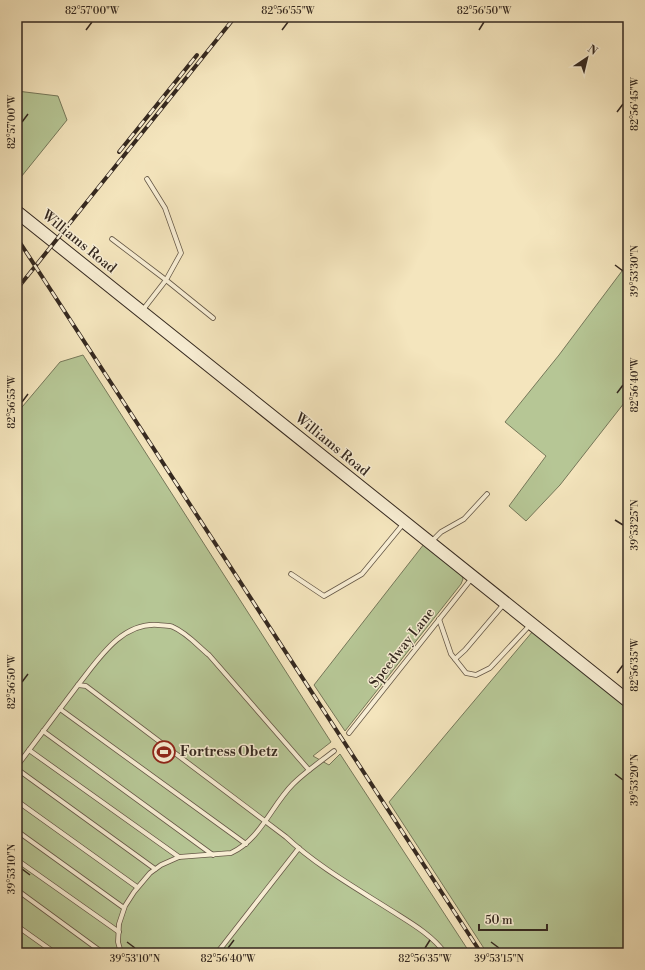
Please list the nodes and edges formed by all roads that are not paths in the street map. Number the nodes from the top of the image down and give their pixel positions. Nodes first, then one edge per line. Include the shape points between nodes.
1 (146, 180) dead end
2 (17, 212) edge
3 (112, 239) dead end
4 (166, 280) junction
5 (142, 312) junction
6 (213, 318) dead end
7 (487, 494) dead end
8 (405, 523) junction
9 (430, 543) junction
10 (291, 574) dead end
11 (473, 576) junction
12 (506, 603) junction
13 (439, 619) junction
14 (532, 623) junction
15 (455, 659) junction
16 (78, 685) junction
17 (628, 701) edge
18 (60, 709) junction
19 (43, 731) junction
20 (349, 733) dead end
21 (29, 750) junction
22 (334, 751) dead end
23 (17, 766) edge
24 (17, 769) edge
25 (309, 770) junction
26 (17, 801) edge
27 (265, 821) junction
28 (17, 830) edge
29 (246, 844) junction
30 (298, 848) junction
31 (213, 855) junction
32 (179, 857) junction
33 (17, 860) edge
34 (155, 869) junction
35 (138, 887) junction
36 (17, 890) edge
37 (124, 908) junction
38 (17, 926) edge
39 (119, 932) junction
40 (55, 953) edge
41 (103, 953) edge
42 (120, 953) edge
43 (217, 953) edge
44 (445, 953) edge

1 - 4 lane via 165,208 182,253
2 - 5 main road, Williams Road
3 - 4 lane
4 - 5 lane
4 - 6 lane
5 - 8 main road, Williams Road
7 - 9 lane via 464,519 441,532
8 - 9 main road, Williams Road
8 - 10 lane via 362,574 324,596
9 - 11 main road, Williams Road
11 - 12 main road, Williams Road
11 - 13 lane, Speedway Lane
12 - 14 main road, Williams Road
12 - 15 lane
13 - 15 lane
13 - 20 lane, Speedway Lane
14 - 15 lane via 490,668 476,675 466,673
14 - 17 main road, Williams Road
16 - 18 lane
16 - 25 lane via 114,642 135,628 152,625 172,626 209,656
16 - 27 lane via 86,686
18 - 19 lane
18 - 29 lane
19 - 21 lane
19 - 31 lane
21 - 23 lane
21 - 32 lane
22 - 25 lane
24 - 34 lane
25 - 27 lane via 289,788
26 - 35 lane
27 - 29 lane
27 - 30 lane
28 - 37 lane
29 - 31 lane via 231,853
30 - 43 lane
30 - 44 lane via 417,928 438,944
31 - 32 lane
32 - 34 lane
33 - 39 lane
34 - 35 lane
35 - 37 lane
36 - 41 lane
37 - 39 lane
38 - 40 lane
39 - 42 lane

